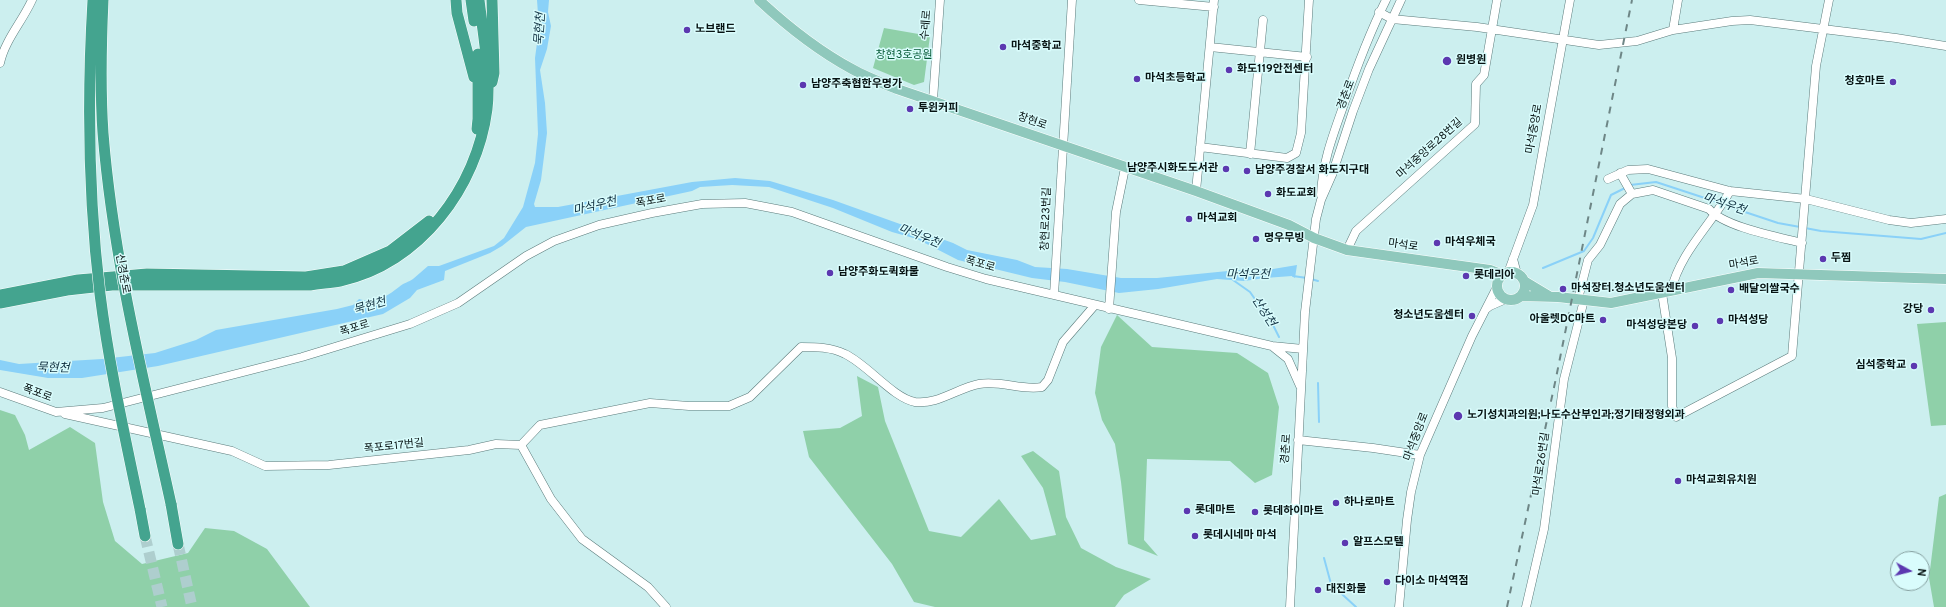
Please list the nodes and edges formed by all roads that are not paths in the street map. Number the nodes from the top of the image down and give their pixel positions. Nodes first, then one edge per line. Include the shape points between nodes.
1 (32, 0) edge
2 (93, 0) edge
3 (103, 0) edge
4 (456, 0) edge
5 (471, 0) edge
6 (479, 0) edge
7 (492, 0) edge
8 (758, 0) edge
9 (940, 0) edge
10 (1072, 0) edge
11 (1139, 0) edge
12 (1310, 0) edge
13 (1386, 0) edge
14 (1401, 0) edge
15 (1497, 0) edge
16 (1570, 0) edge
17 (1678, 0) edge
18 (1829, 0) edge
19 (1214, 3) edge
20 (1380, 12) junction
21 (1392, 19) junction
22 (1263, 20) dead end
23 (1492, 29) junction
24 (1823, 29) junction
25 (1673, 30) junction
26 (1562, 41) junction
27 (1946, 46) edge
28 (1210, 47) junction
29 (1261, 54) junction
30 (1307, 57) junction
31 (0, 63) edge
32 (478, 92) junction
33 (933, 100) junction
34 (487, 108) junction
35 (1062, 145) junction
36 (1200, 148) junction
37 (1250, 154) junction
38 (1125, 168) junction
39 (1622, 176) junction
40 (1608, 180) dead end
41 (1196, 191) junction
42 (1631, 192) junction
43 (1728, 194) junction
44 (1806, 199) junction
45 (1321, 200) junction
46 (1716, 214) junction
47 (1946, 219) edge
48 (1314, 238) junction
49 (1802, 243) junction
50 (1348, 250) junction
51 (1799, 273) junction
52 (1513, 275) junction
53 (1946, 279) edge
54 (1497, 287) junction
55 (1667, 292) junction
56 (0, 294) edge
57 (1054, 295) junction
58 (1521, 296) junction
59 (1549, 296) junction
60 (1506, 299) junction
61 (1581, 300) junction
62 (0, 303) edge
63 (1095, 305) junction
64 (1109, 309) junction
65 (1484, 311) junction
66 (1272, 346) junction
67 (1303, 349) junction
68 (1301, 390) junction
69 (0, 392) edge
70 (56, 412) junction
71 (1298, 440) junction
72 (521, 445) junction
73 (1420, 455) junction
74 (145, 536) tunnel mouth
75 (178, 544) tunnel mouth
76 (666, 607) edge
77 (1290, 607) edge
78 (1399, 607) edge
79 (1526, 607) edge

1 - 31 street
2 - 74 highway, 신경춘로, bridge via 88,130 94,235 100,295 114,380
3 - 75 highway, 신경춘로, bridge via 101,93 109,190 125,296
4 - 32 highway via 457,13
5 - 32 highway via 478,54
6 - 34 highway via 487,78
7 - 34 highway via 494,74
8 - 33 main road, 창현로 via 821,51 854,70 897,89
9 - 33 street, 수레로
10 - 35 street, 창현로23번길
11 - 19 street
12 - 30 street
13 - 20 street, 경춘로
14 - 21 street, 경춘로
15 - 23 street, 마석중앙로28번길
16 - 26 street, 마석중앙로
17 - 25 street
18 - 24 street
19 - 28 street
20 - 21 street
20 - 45 street, 경춘로 via 1357,66 1332,138 1322,173
21 - 23 street
21 - 45 street, 경춘로 via 1353,111
22 - 29 street
23 - 26 street
23 - 50 street, 마석중앙로28번길 via 1484,75 1476,84 1474,124 1356,231
24 - 25 street via 1750,20
24 - 27 street
24 - 44 street via 1816,66
25 - 26 street via 1637,41 1615,44
26 - 52 street, 마석중앙로 via 1533,206 1512,260
28 - 29 street
28 - 36 street
29 - 30 street
29 - 37 street
30 - 37 street via 1301,133 1296,153 1287,158
32 - 56 highway via 476,131 453,189 432,218 415,233 390,251 369,261 344,271 306,277 147,274 78,280
33 - 35 main road, 창현로
34 - 62 highway via 480,142 470,170 438,221 419,240 392,260 368,271 341,281 310,285 112,285 67,290
35 - 38 main road, 창현로
35 - 57 street, 창현로23번길
36 - 37 street
36 - 41 street
38 - 41 main road, 창현로
38 - 64 street via 1116,212
39 - 40 street
39 - 42 street
39 - 43 street via 1633,169 1648,169
41 - 48 main road, 창현로 via 1289,225
42 - 46 street via 1653,190 1709,209
42 - 61 street, 마석로26번길 via 1620,204 1600,245 1588,260
43 - 44 street
43 - 46 street
44 - 47 street via 1896,221 1912,223
44 - 49 street
45 - 48 street, 경춘로
46 - 49 street via 1761,233
46 - 55 street via 1693,242
48 - 50 main road, 마석로
48 - 67 street, 경춘로
49 - 51 street
50 - 52 main road, 마석로
51 - 53 main road, 마석로
51 - 55 main road, 마석로 via 1758,273
51 - 55 street via 1792,356 1676,417 1672,406 1672,358
52 - 54 main road via 1500,278
52 - 58 main road via 1525,288
52 - 59 main road, 마석로
54 - 60 main road
54 - 65 street, 마석중앙로
55 - 61 main road, 마석로 via 1611,303
57 - 63 street, 폭포로
57 - 70 street, 폭포로 via 947,267 792,212 745,203 702,204 599,225 554,241 526,256 458,303 410,324 302,357 103,408
58 - 59 main road, 마석로
58 - 60 main road via 1514,300
59 - 61 main road, 마석로
60 - 65 street
61 - 79 street, 마석로26번길 via 1564,379 1544,528
63 - 64 street, 폭포로
63 - 72 street via 1063,342 1048,380 1042,387 1034,389 1000,383 979,384 934,400 915,402 898,395 846,354 825,348 801,347 750,397 729,406 650,403 540,425
64 - 66 street, 폭포로
65 - 73 street, 마석중앙로
66 - 67 street, 폭포로
66 - 68 street via 1288,359
67 - 68 street, 경춘로
68 - 71 street, 경춘로
69 - 70 street, 폭포로
70 - 72 street, 폭포로17번길 via 232,451 265,466 329,465 469,450 496,444
71 - 73 street
71 - 77 street, 경춘로
72 - 76 street via 551,499 582,539 648,587
73 - 78 street, 마석중앙로 via 1408,513

